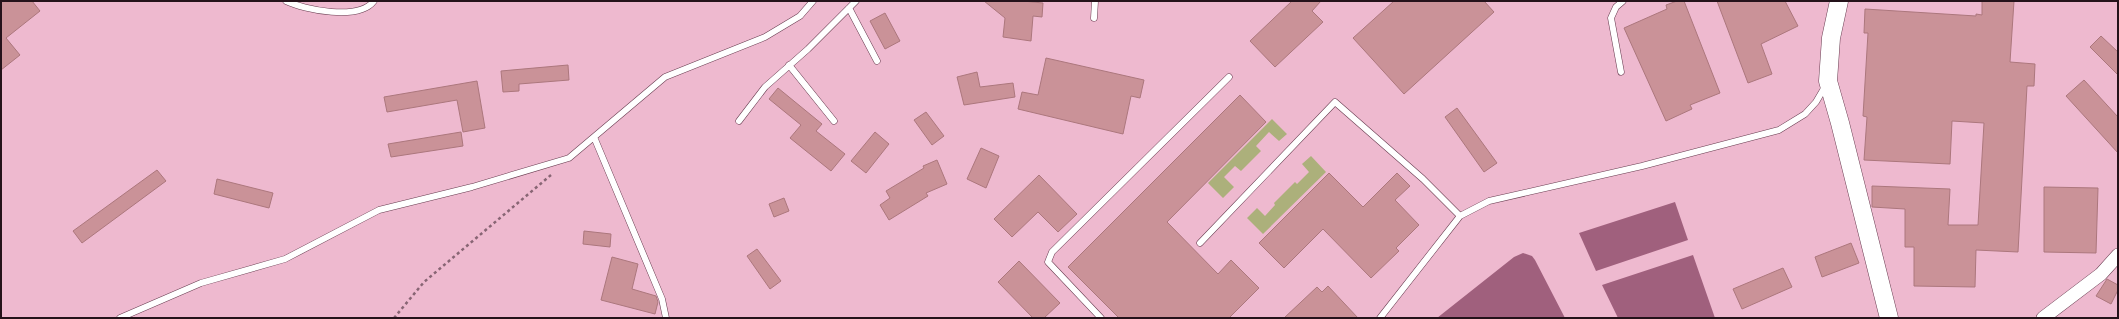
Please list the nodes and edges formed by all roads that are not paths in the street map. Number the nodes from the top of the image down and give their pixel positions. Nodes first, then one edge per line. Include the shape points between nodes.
1 (286, 1) edge
2 (374, 1) edge
3 (813, 1) edge
4 (856, 1) edge
5 (1095, 1) edge
6 (1623, 1) edge
7 (1838, 1) edge
8 (849, 8) junction
9 (1094, 18) dead end
10 (877, 60) dead end
11 (789, 65) junction
12 (1621, 72) dead end
13 (1230, 77) dead end
14 (1828, 81) junction
15 (739, 121) dead end
16 (834, 121) dead end
17 (594, 137) junction
18 (1460, 216) junction
19 (1200, 243) dead end
20 (2118, 255) edge
21 (120, 318) edge
22 (666, 318) edge
23 (1101, 318) edge
24 (1380, 318) edge
25 (1889, 318) edge
26 (2043, 318) edge

1 - 2 lane via 312,10 339,13 360,9
3 - 17 lane via 800,16 765,37 665,77
4 - 8 lane
5 - 9 lane
6 - 12 lane via 1616,6 1611,18
7 - 14 street via 1831,38
8 - 10 lane
8 - 11 lane
11 - 15 lane via 765,87
11 - 16 lane
13 - 23 lane via 1052,252 1048,262
14 - 18 lane via 1816,102 1805,114 1779,130 1642,166 1490,201
14 - 25 street
17 - 21 lane via 569,158 472,187 379,210 285,259 201,283
17 - 22 lane via 662,299
18 - 19 lane via 1423,179 1335,102
18 - 24 lane
20 - 26 street via 2101,274

